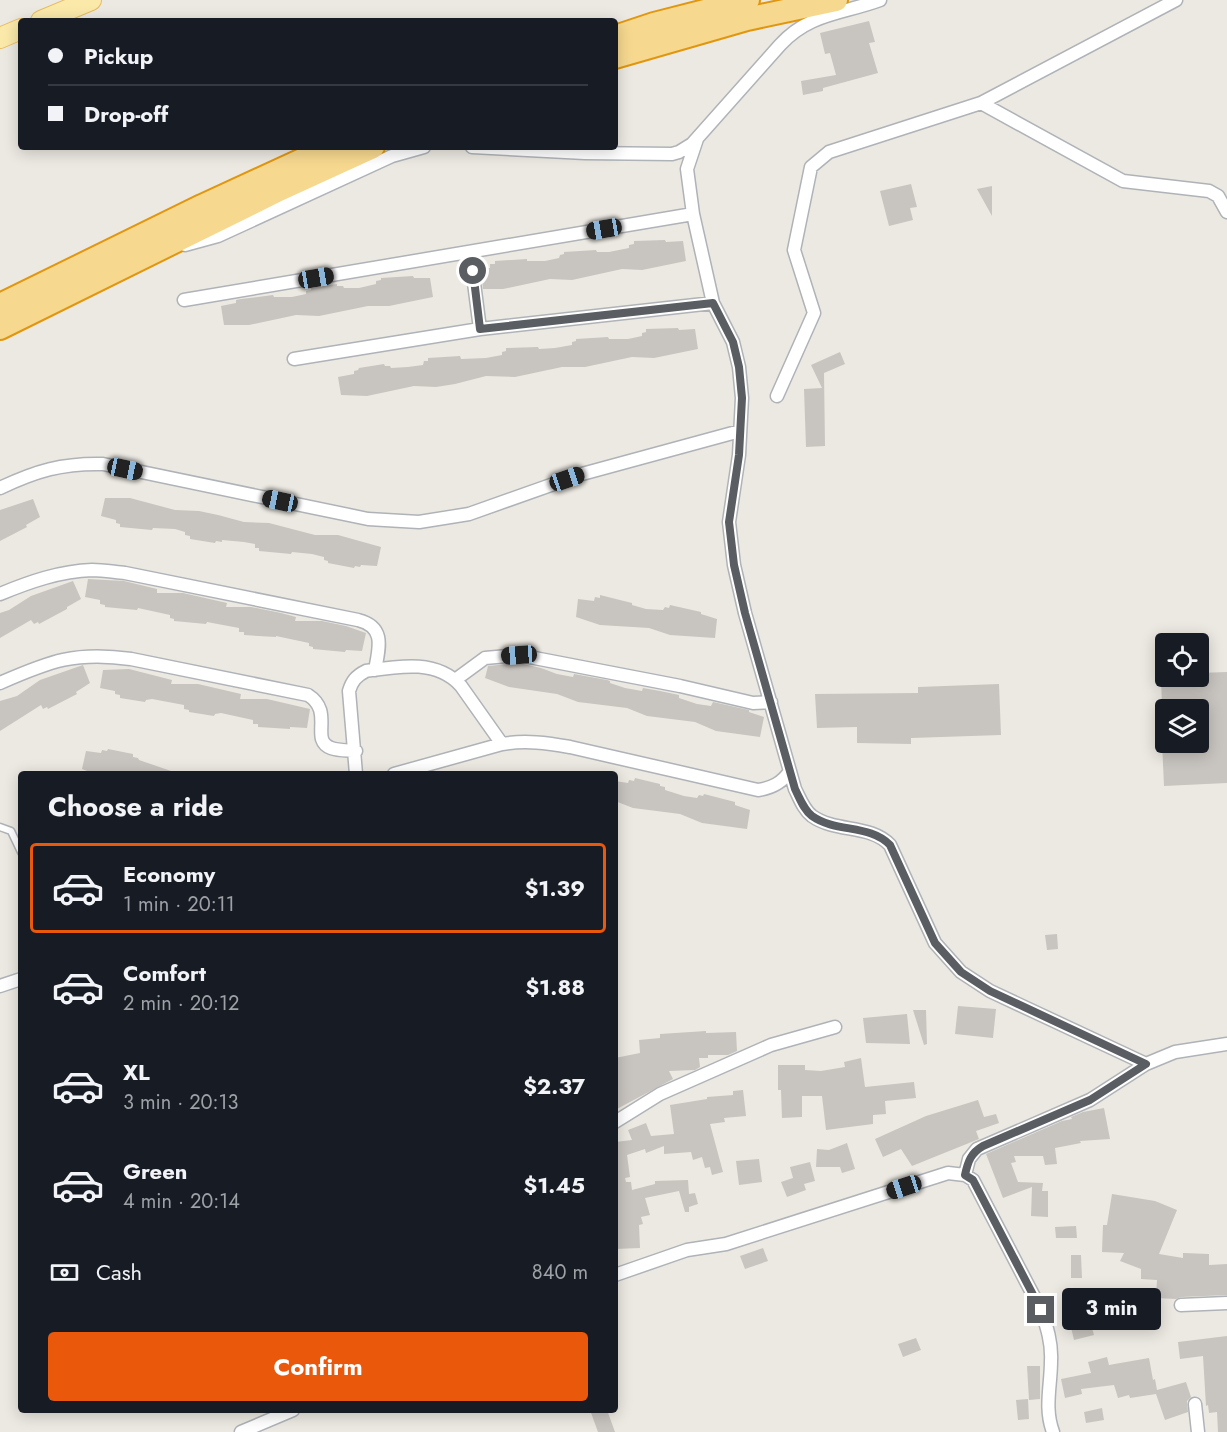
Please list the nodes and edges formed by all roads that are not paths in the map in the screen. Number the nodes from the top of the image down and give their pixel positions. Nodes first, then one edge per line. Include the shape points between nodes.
1 (92, 0) edge
2 (748, 0) edge
3 (837, 0) edge
4 (879, 0) edge
5 (1176, 0) edge
6 (48, 18) edge
7 (18, 30) edge
8 (618, 36) edge
9 (0, 38) edge
10 (618, 56) edge
11 (981, 102) junction
12 (697, 139) junction
13 (324, 150) edge
14 (366, 150) edge
15 (413, 150) edge
16 (528, 150) edge
17 (672, 154) junction
18 (687, 169) junction
19 (1227, 212) edge
20 (693, 214) junction
21 (164, 248) junction
22 (471, 252) junction
23 (184, 300) dead end
24 (713, 303) junction
25 (0, 305) edge
26 (0, 328) edge
27 (480, 329) junction
28 (294, 358) dead end
29 (777, 396) dead end
30 (740, 431) junction
31 (0, 488) edge
32 (0, 594) edge
33 (375, 669) junction
34 (455, 680) junction
35 (0, 683) edge
36 (771, 702) junction
37 (502, 744) junction
38 (356, 751) junction
39 (356, 771) edge
40 (405, 771) edge
41 (790, 771) junction
42 (0, 827) edge
43 (18, 846) edge
44 (18, 980) edge
45 (0, 986) edge
46 (835, 1027) dead end
47 (1227, 1044) edge
48 (1146, 1064) junction
49 (618, 1120) edge
50 (965, 1175) junction
51 (618, 1274) edge
52 (1227, 1303) edge
53 (1181, 1305) dead end
54 (1195, 1404) dead end
55 (286, 1413) edge
56 (241, 1432) edge
57 (1053, 1432) edge
58 (1198, 1432) edge

1 - 6 main road
2 - 8 highway
3 - 10 highway via 747,19
4 - 12 street via 826,15 795,30
5 - 11 street
7 - 9 main road
11 - 19 street via 1124,181 1209,191 1218,196
11 - 29 street via 829,152 811,167 794,250 814,313
12 - 17 street
12 - 18 street
13 - 25 highway
14 - 21 highway
15 - 21 street via 392,156 218,236
16 - 17 street
17 - 18 street
18 - 20 street
20 - 22 street
20 - 24 street
21 - 26 highway
22 - 23 street
22 - 27 street
24 - 27 street
24 - 30 street via 733,342 739,367
27 - 28 street
30 - 31 street via 582,474 469,514 419,522 368,519 103,464 56,466
30 - 36 street via 729,522 745,613
32 - 33 street via 65,574 92,570 125,573 358,620 371,625 378,637
33 - 34 street via 423,666 440,670
33 - 38 street via 358,675 349,691
34 - 36 street via 485,658 519,655 753,703
34 - 37 street
35 - 38 street via 59,659 83,655 131,659 308,695 320,706 324,744
36 - 41 street
37 - 40 street
37 - 41 street via 543,742 758,790 777,785
38 - 39 street
41 - 48 street via 804,808 813,817 882,836 890,845 935,943 961,972 990,991
42 - 43 lane via 11,831
44 - 45 street
46 - 49 street via 771,1045 660,1094
47 - 48 street via 1175,1052
48 - 50 street via 1090,1100 977,1149 969,1159
50 - 51 street via 948,1173
50 - 57 street via 973,1180 1046,1324 1051,1350 1048,1409
52 - 53 street
54 - 58 street
55 - 56 street

